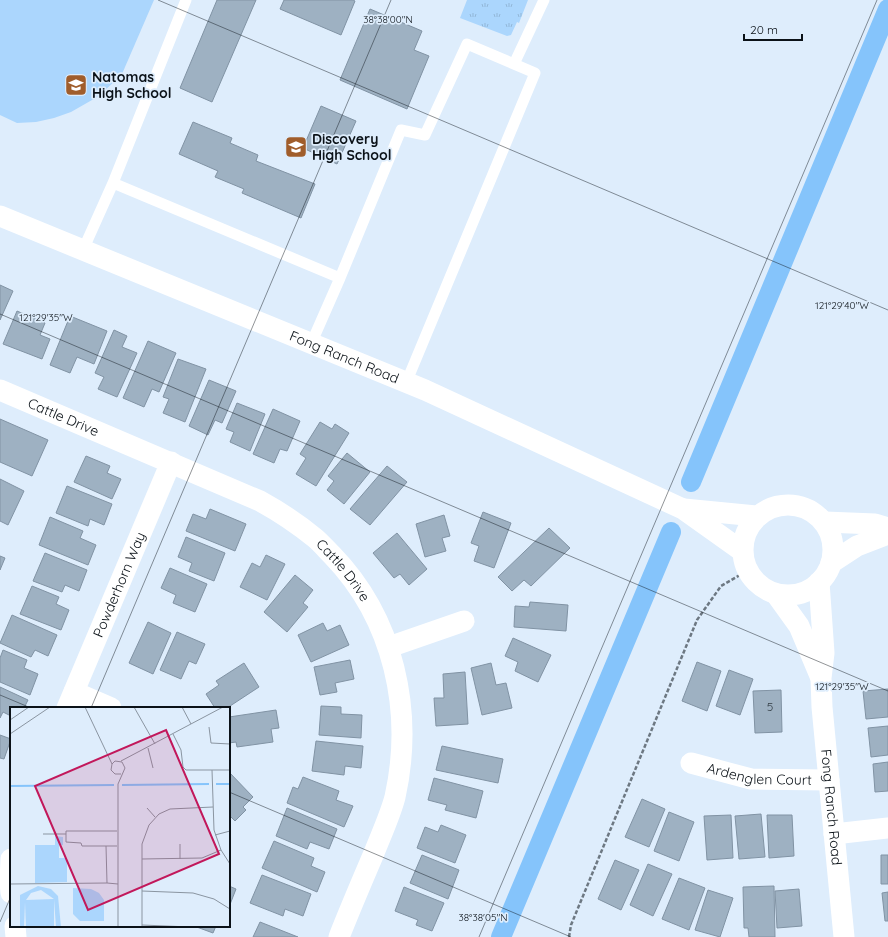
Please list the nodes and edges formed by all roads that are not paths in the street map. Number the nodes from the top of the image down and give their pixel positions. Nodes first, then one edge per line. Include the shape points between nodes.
1 (186, 0) edge
2 (544, 0) edge
3 (514, 64) junction
4 (113, 183) junction
5 (0, 216) edge
6 (83, 250) junction
7 (340, 278) junction
8 (311, 344) junction
9 (406, 383) junction
10 (0, 390) edge
11 (171, 462) junction
12 (683, 509) junction
13 (756, 516) junction
14 (825, 522) junction
15 (888, 528) edge
16 (888, 534) edge
17 (744, 561) junction
18 (831, 563) junction
19 (819, 582) junction
20 (776, 594) junction
21 (464, 621) dead end
22 (389, 647) junction
23 (821, 678) junction
24 (71, 700) edge
25 (106, 707) edge
26 (691, 763) dead end
27 (829, 780) junction
28 (888, 828) edge
29 (834, 834) junction
30 (15, 927) edge
31 (16, 937) edge
32 (339, 937) edge
33 (844, 937) edge

1 - 4 lane
2 - 3 lane
3 - 7 lane via 467,44 425,135 401,130
3 - 9 lane via 536,73
4 - 6 lane
4 - 7 lane
5 - 6 street, Fong Ranch Road
6 - 8 street, Fong Ranch Road
7 - 8 lane
8 - 9 street, Fong Ranch Road
9 - 12 street, Fong Ranch Road
10 - 11 street, Cattle Drive
11 - 22 street, Cattle Drive via 260,501 284,514 316,539 344,568 360,590
11 - 24 street, Powderhorn Way
12 - 13 street, Fong Ranch Road
12 - 17 street, Fong Ranch Road
13 - 14 street via 778,506 790,505 802,507
13 - 17 street via 744,539
14 - 15 street via 875,524
14 - 18 street via 832,541
16 - 18 street via 857,546
17 - 20 street via 756,583
18 - 19 street
19 - 20 street via 810,590 799,594
19 - 23 street, Fong Ranch Road via 824,653
20 - 23 street, Fong Ranch Road via 798,626
21 - 22 street
22 - 32 street, Cattle Drive via 397,677 402,717 400,764 386,823
23 - 27 street, Fong Ranch Road
24 - 25 street
26 - 27 street, Ardenglen Court via 751,779
27 - 29 street, Fong Ranch Road
28 - 29 street
29 - 33 street, Fong Ranch Road
30 - 31 street

